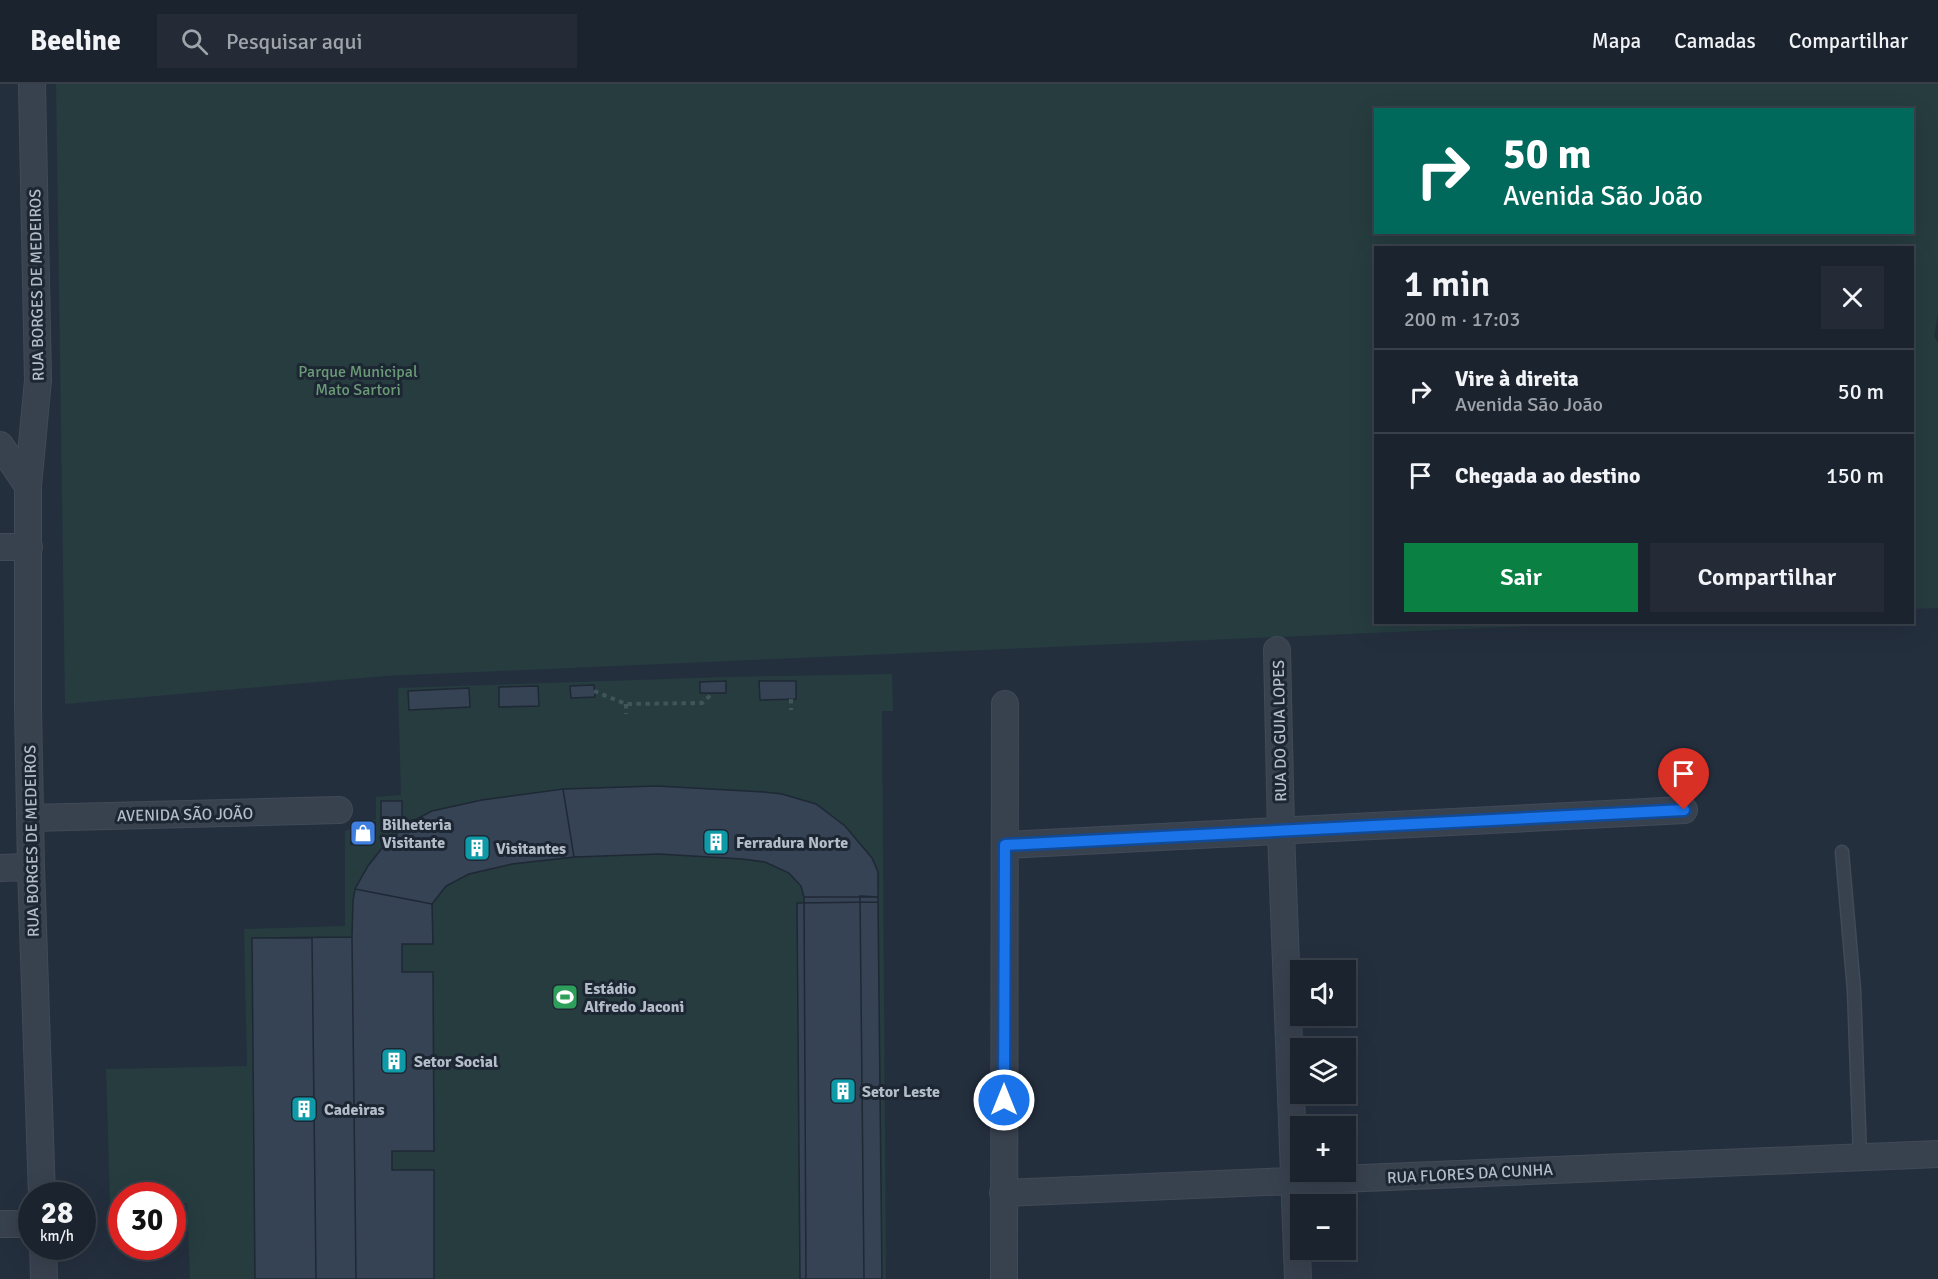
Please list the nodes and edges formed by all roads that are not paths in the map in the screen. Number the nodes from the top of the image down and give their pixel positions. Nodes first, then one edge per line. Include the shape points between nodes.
1 (32, 84) edge
2 (0, 445) edge
3 (28, 486) junction
4 (29, 547) junction
5 (0, 548) edge
6 (1277, 650) dead end
7 (1005, 704) dead end
8 (339, 810) dead end
9 (1684, 810) dead end
10 (30, 818) junction
11 (1281, 832) junction
12 (1005, 845) junction
13 (1842, 852) dead end
14 (0, 867) edge
15 (31, 867) junction
16 (1292, 1116) edge
17 (1938, 1154) edge
18 (1860, 1156) junction
19 (1356, 1178) edge
20 (1290, 1181) edge
21 (42, 1182) edge
22 (1295, 1182) edge
23 (1003, 1193) junction
24 (0, 1224) edge
25 (18, 1224) edge
26 (43, 1260) edge
27 (44, 1279) edge
28 (1004, 1279) edge
29 (1298, 1279) edge

1 - 3 street, RUA BORGES DE MEDEIROS via 38,380
2 - 3 street
3 - 4 street, RUA BORGES DE MEDEIROS
4 - 5 street
4 - 10 street, RUA BORGES DE MEDEIROS
6 - 11 street, RUA DO GUIA LOPES
7 - 12 street
8 - 10 street, AVENIDA SÃO JOÃO
9 - 11 street
10 - 15 street, RUA BORGES DE MEDEIROS
11 - 12 street
11 - 16 street, RUA DO GUIA LOPES
12 - 23 street
13 - 18 lane via 1854,990
14 - 15 street
15 - 21 street, RUA BORGES DE MEDEIROS
17 - 18 street, RUA FLORES DA CUNHA
18 - 19 street, RUA FLORES DA CUNHA
20 - 23 street, RUA FLORES DA CUNHA
22 - 29 street, RUA DO GUIA LOPES
23 - 28 street
24 - 25 street
26 - 27 street

